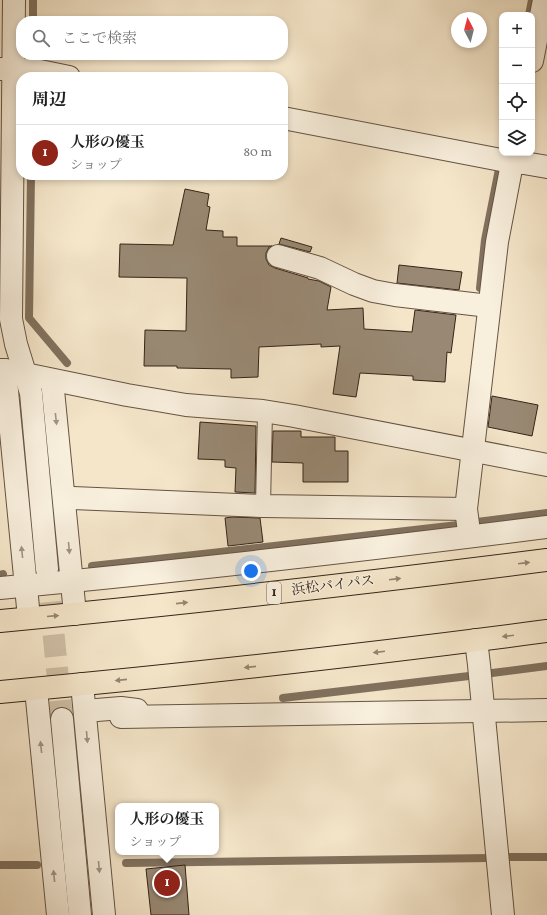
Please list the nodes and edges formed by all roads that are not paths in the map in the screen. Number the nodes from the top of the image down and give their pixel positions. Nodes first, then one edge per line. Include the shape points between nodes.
1 (14, 0) edge
2 (544, 0) edge
3 (535, 48) edge
4 (7, 69) edge
5 (45, 72) edge
6 (288, 119) edge
7 (513, 157) edge
8 (547, 167) edge
9 (6, 234) edge
10 (278, 256) dead end
11 (489, 306) junction
12 (10, 371) edge
13 (52, 380) junction
14 (265, 412) junction
15 (472, 451) junction
16 (547, 466) edge
17 (64, 499) junction
18 (263, 506) junction
19 (466, 509) junction
20 (547, 527) edge
21 (469, 537) junction
22 (547, 560) edge
23 (48, 569) tunnel mouth
24 (72, 582) junction
25 (26, 586) junction
26 (0, 588) edge
27 (75, 614) junction
28 (29, 618) junction
29 (0, 621) edge
30 (547, 631) edge
31 (476, 640) junction
32 (82, 684) junction
33 (36, 689) junction
34 (0, 692) edge
35 (547, 710) edge
36 (84, 711) junction
37 (484, 711) junction
38 (170, 716) junction
39 (121, 717) dead end
40 (62, 719) tunnel mouth
41 (58, 915) edge
42 (80, 915) edge
43 (104, 915) edge
44 (503, 915) edge

1 - 4 street
2 - 3 street
4 - 5 street
4 - 9 street
6 - 7 street via 501,160
7 - 8 street
7 - 11 street via 497,242
9 - 12 street via 11,319 16,344
10 - 11 street via 320,268 374,291
11 - 15 street
12 - 13 street
12 - 23 street via 30,393
25 -> 12 street
13 - 14 street via 157,400
13 -> 17 street
14 - 15 street
14 - 18 lane
15 - 16 street
15 - 19 street
17 - 18 street
17 -> 24 street
18 - 19 street
19 - 21 street
20 - 21 street
21 - 24 street
27 -> 22 highway, 浜松バイパス / 1 via 329,587
24 - 25 street
24 - 27 street
25 - 26 street
25 - 28 street
28 -> 27 highway, 浜松バイパス / 1
28 - 29 highway, 浜松バイパス / 1
30 -> 31 highway
31 -> 32 highway
31 - 37 street
32 - 33 highway
32 - 36 street
33 - 34 highway
41 -> 33 street
35 - 37 street
36 - 38 street via 121,708
36 -> 43 street
37 - 38 street
37 - 44 street
38 - 39 street
40 - 42 street

